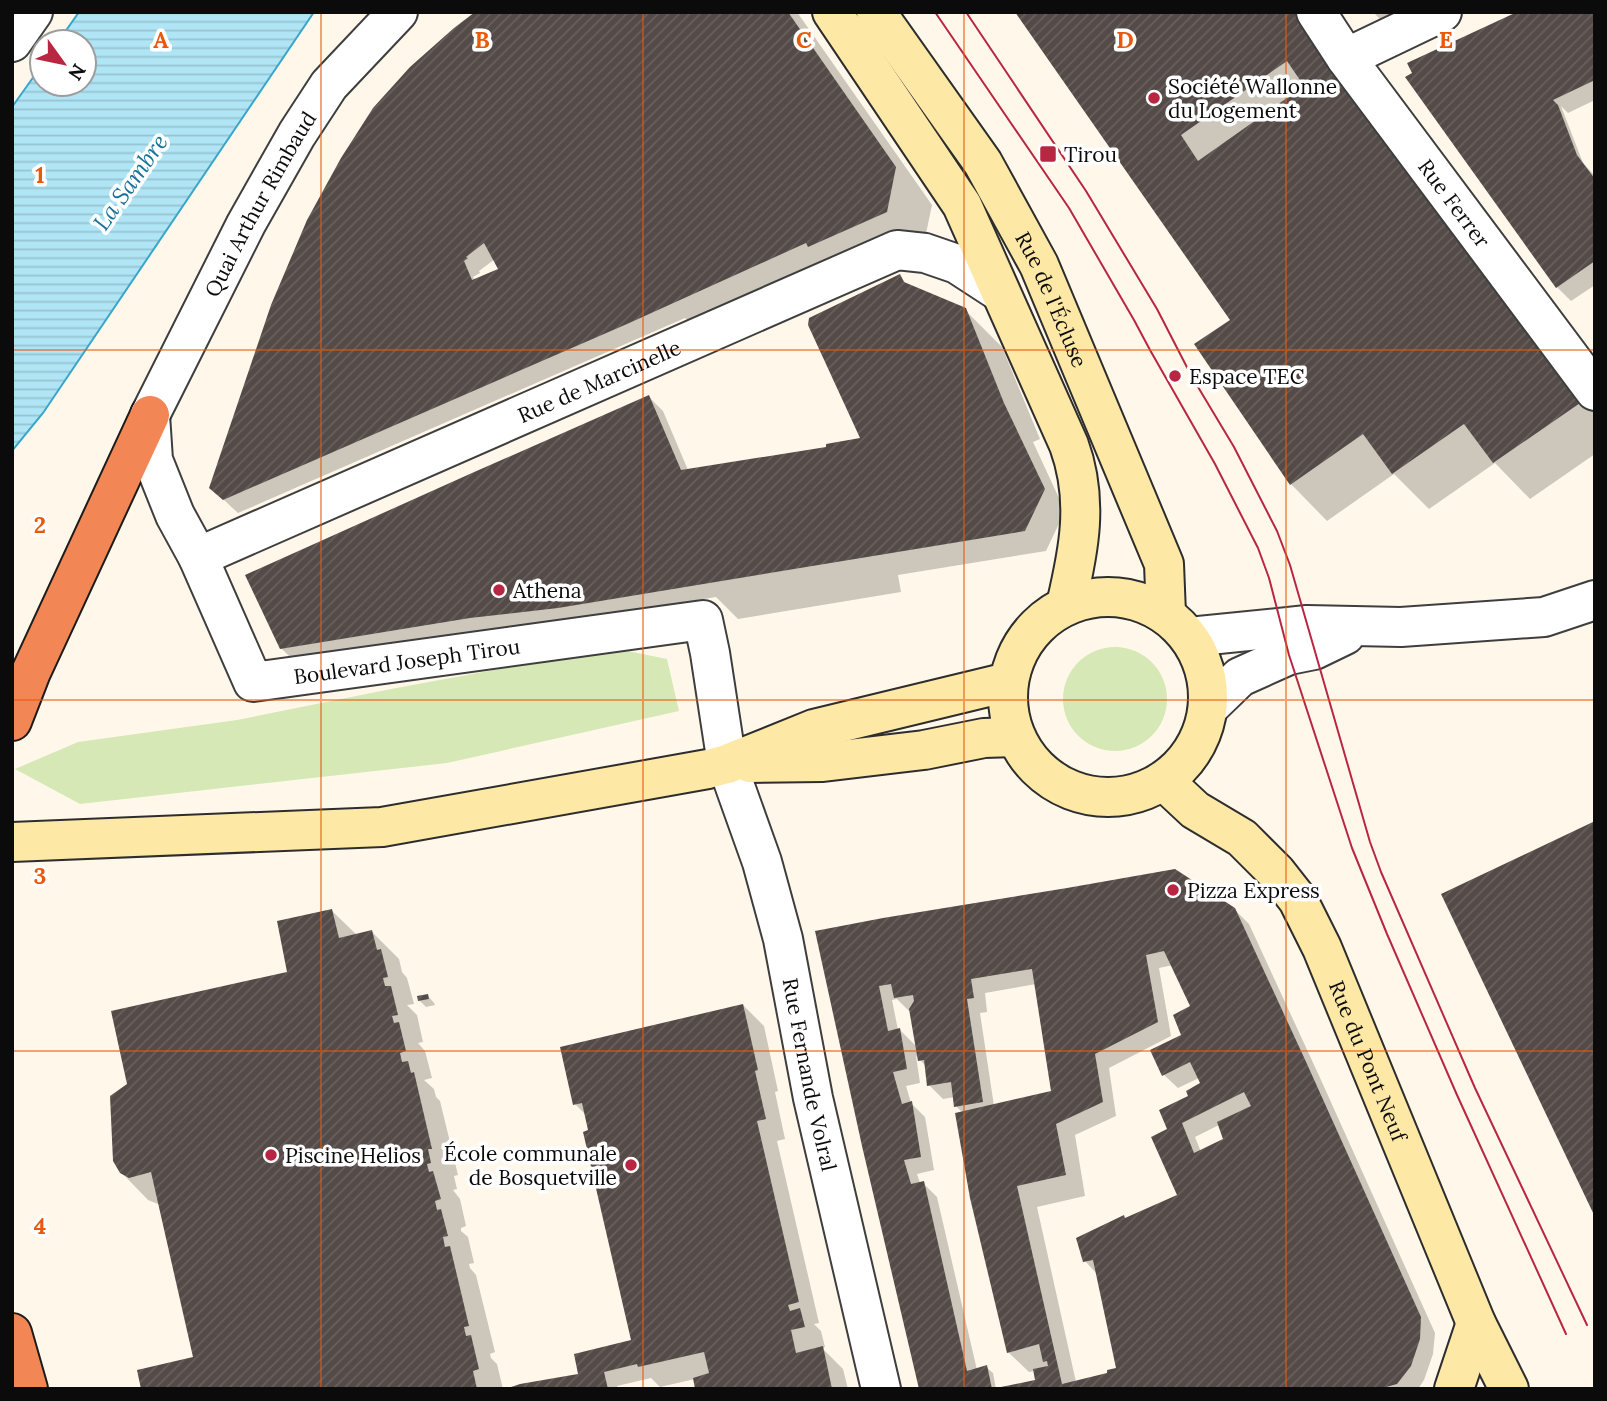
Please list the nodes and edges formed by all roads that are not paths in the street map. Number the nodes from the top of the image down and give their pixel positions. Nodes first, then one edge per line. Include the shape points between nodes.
1 (33, 12) edge
2 (398, 12) edge
3 (832, 12) edge
4 (876, 12) edge
5 (1316, 12) edge
6 (1442, 12) edge
7 (12, 42) edge
8 (1346, 58) junction
9 (1000, 292) junction
10 (1595, 391) edge
11 (150, 415) junction
12 (198, 557) junction
13 (1595, 600) edge
14 (1066, 605) junction
15 (1178, 626) junction
16 (1366, 626) junction
17 (1008, 682) junction
18 (1210, 706) junction
19 (12, 721) edge
20 (1015, 737) junction
21 (727, 764) junction
22 (1165, 782) junction
23 (12, 842) edge
24 (1476, 1323) junction
25 (12, 1333) edge
26 (28, 1389) edge
27 (881, 1389) edge
28 (1454, 1389) edge
29 (1509, 1389) edge

1 - 7 street
2 - 11 street, Quai Arthur Rimbaud via 329,85 297,134
3 - 9 main road, Rue de l'Écluse via 962,205
4 - 15 main road, Rue de l'Écluse via 983,163 1039,265 1164,564
5 - 8 street, Rue Ferrer
6 - 8 street
8 - 10 street, Rue Ferrer
9 - 12 street, Rue de Marcinelle via 957,264 897,250
9 - 14 main road, Rue de l'Écluse via 1075,464 1080,537
11 - 12 street, Boulevard Joseph Tirou via 153,460
11 - 19 highway
12 - 21 street, Boulevard Joseph Tirou via 253,682 703,620
13 - 16 street via 1544,617
14 - 15 main road via 1105,597 1137,601
14 - 17 main road via 1023,643
15 - 16 street
15 - 18 main road via 1198,651 1207,675
16 - 18 street via 1240,677
17 - 20 main road via 1008,710
17 - 21 main road via 814,729
18 - 22 main road via 1191,757
20 - 21 main road via 823,762
20 - 22 main road via 1037,770 1057,786 1079,795 1102,799
21 - 23 main road via 382,827
21 - 27 street, Rue Fernande Volral via 783,939 813,1098
22 - 24 main road, Rue du Pont Neuf via 1195,810 1242,838 1298,900 1322,948
24 - 28 main road
24 - 29 main road, Rue du Pont Neuf
25 - 26 highway

